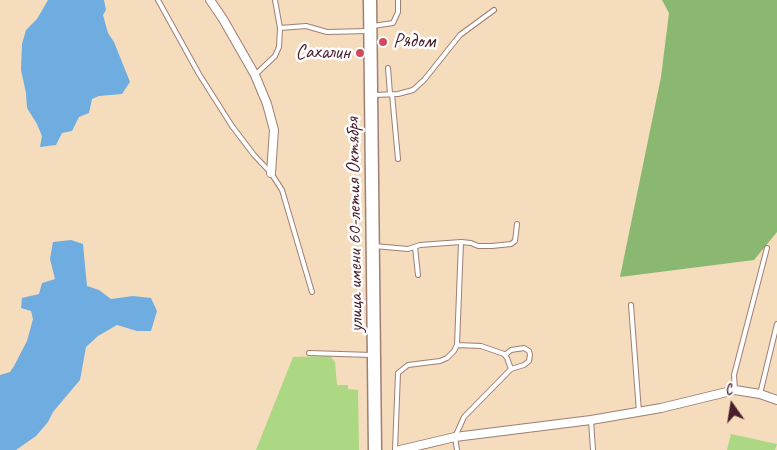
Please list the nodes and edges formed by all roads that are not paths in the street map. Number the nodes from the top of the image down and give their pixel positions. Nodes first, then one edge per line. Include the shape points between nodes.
1 (158, 0) edge
2 (210, 0) edge
3 (275, 0) edge
4 (370, 0) edge
5 (398, 0) edge
6 (494, 10) dead end
7 (280, 28) junction
8 (371, 29) junction
9 (388, 68) dead end
10 (255, 75) junction
11 (391, 94) junction
12 (372, 95) junction
13 (398, 159) dead end
14 (271, 173) junction
15 (518, 224) dead end
16 (461, 242) junction
17 (374, 246) junction
18 (415, 247) junction
19 (767, 248) dead end
20 (418, 275) dead end
21 (312, 292) dead end
22 (631, 305) dead end
23 (777, 324) edge
24 (457, 345) junction
25 (309, 353) dead end
26 (375, 355) junction
27 (505, 355) junction
28 (511, 369) junction
29 (735, 390) junction
30 (760, 394) junction
31 (777, 400) edge
32 (639, 412) junction
33 (591, 420) junction
34 (455, 437) junction
35 (431, 447) edge
36 (375, 450) edge
37 (395, 450) edge
38 (400, 450) edge
39 (457, 450) edge
40 (593, 450) edge

1 - 14 lane via 223,111
2 - 10 street
3 - 7 lane
4 - 8 main road, улица имени 60-летия Октября
5 - 8 lane via 398,12 392,23
6 - 11 lane via 460,35 414,90
7 - 8 lane via 306,26 327,32
7 - 10 lane via 280,47 276,56
8 - 12 main road, улица имени 60-летия Октября
9 - 11 lane
10 - 14 street via 274,130
11 - 12 lane
11 - 13 lane
12 - 17 main road, улица имени 60-летия Октября
14 - 21 lane via 282,190
15 - 16 lane via 515,241 511,244 478,246
16 - 18 lane
16 - 24 lane
17 - 18 lane
17 - 26 main road, улица имени 60-летия Октября
18 - 20 lane
19 - 29 lane via 734,375
22 - 32 lane
23 - 30 lane
24 - 27 lane via 481,346
24 - 37 lane via 447,358 408,365 398,373
25 - 26 lane
26 - 36 main road, улица имени 60-летия Октября
27 - 28 lane
27 - 28 lane via 518,348 529,351 529,361
28 - 34 lane via 464,417
29 - 30 street
29 - 32 street
30 - 31 street
32 - 33 street
33 - 34 street
33 - 40 lane
34 - 35 street
34 - 39 lane
35 - 38 street

